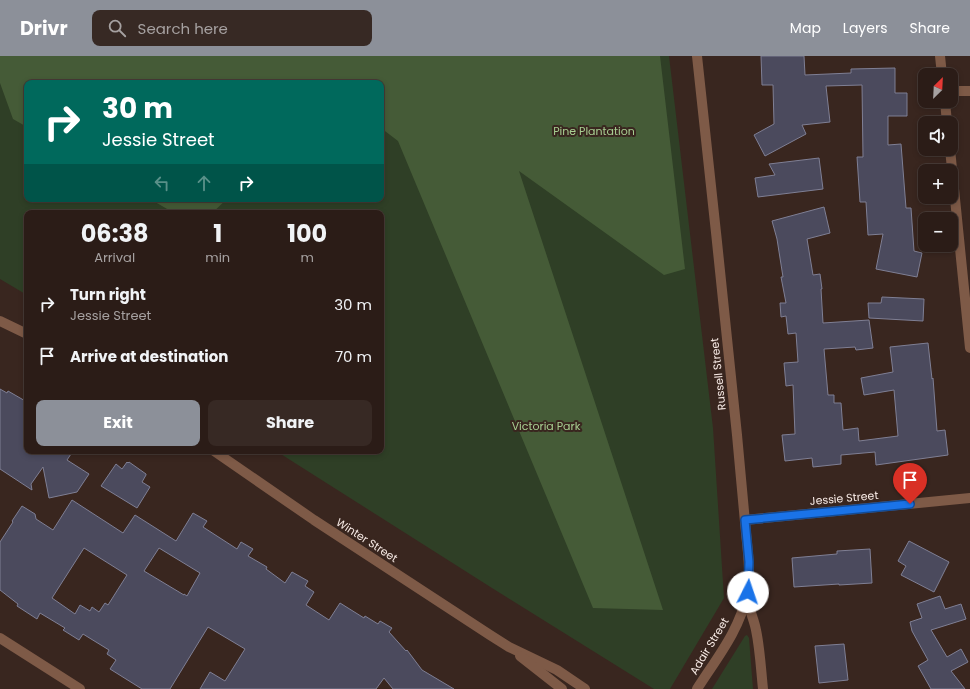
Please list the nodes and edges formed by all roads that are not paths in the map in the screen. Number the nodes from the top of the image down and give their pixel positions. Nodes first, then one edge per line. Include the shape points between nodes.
1 (697, 56) edge
2 (940, 56) edge
3 (941, 68) edge
4 (958, 91) edge
5 (970, 91) edge
6 (951, 156) edge
7 (0, 321) edge
8 (24, 333) edge
9 (970, 348) edge
10 (218, 454) edge
11 (970, 498) edge
12 (745, 520) junction
13 (748, 592) junction
14 (0, 638) edge
15 (509, 647) junction
16 (80, 689) edge
17 (562, 689) edge
18 (585, 689) edge
19 (697, 689) edge
20 (763, 689) edge

1 - 12 street, Russell Street
2 - 3 street
4 - 5 street
6 - 9 street
7 - 8 street
10 - 15 street, Winter Street via 314,520
11 - 12 street, Jessie Street
12 - 13 street, Russell Street via 749,562
13 - 19 street, Adair Street via 738,624
13 - 20 street, Russell Street via 747,599 757,633
14 - 16 street
15 - 17 street, Winter Street
15 - 18 street, Winter Street via 557,670

